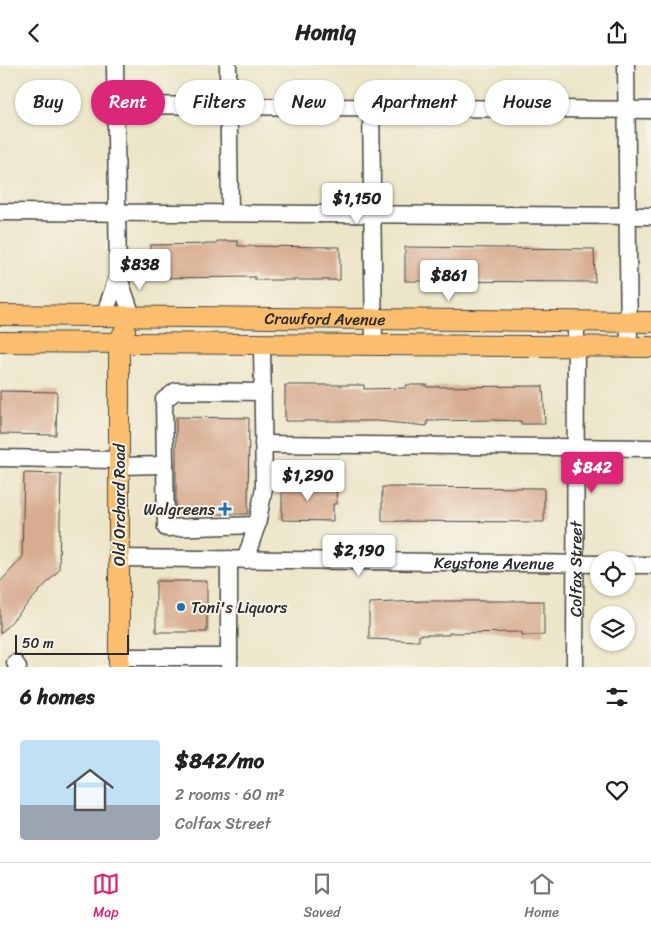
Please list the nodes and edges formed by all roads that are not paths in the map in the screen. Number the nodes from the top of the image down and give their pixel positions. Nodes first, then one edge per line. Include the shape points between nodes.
1 (115, 65) edge
2 (228, 65) edge
3 (626, 65) edge
4 (115, 80) edge
5 (228, 80) edge
6 (264, 105) edge
7 (354, 106) edge
8 (475, 108) edge
9 (626, 110) junction
10 (651, 110) edge
11 (115, 125) edge
12 (228, 125) edge
13 (371, 125) edge
14 (117, 211) junction
15 (0, 212) edge
16 (230, 212) junction
17 (372, 214) junction
18 (627, 216) junction
19 (651, 216) edge
20 (118, 275) junction
21 (0, 315) edge
22 (104, 316) junction
23 (132, 316) junction
24 (373, 318) junction
25 (576, 321) junction
26 (628, 321) junction
27 (651, 322) edge
28 (0, 342) edge
29 (119, 342) junction
30 (262, 343) junction
31 (374, 345) junction
32 (576, 347) junction
33 (629, 347) junction
34 (651, 347) edge
35 (263, 392) junction
36 (263, 444) junction
37 (576, 447) junction
38 (651, 448) edge
39 (0, 458) edge
40 (119, 463) junction
41 (165, 465) junction
42 (257, 525) junction
43 (119, 558) junction
44 (237, 559) junction
45 (576, 564) junction
46 (590, 564) edge
47 (635, 565) edge
48 (651, 565) edge
49 (119, 662) edge
50 (229, 662) edge
51 (575, 667) edge

1 - 4 street
2 - 5 street
3 - 9 street
6 - 7 street
8 - 9 street
9 - 10 street
9 - 18 street
11 - 14 street
12 - 16 street
13 - 17 street
14 - 15 street
14 - 16 street
14 - 20 street
16 - 17 street
17 - 18 street
17 - 24 street
18 - 19 street
18 - 26 street
20 - 22 street
20 - 23 street
21 - 22 main road, Crawford Avenue
22 - 23 main road, Crawford Avenue
22 - 29 main road, Old Orchard Road
23 - 24 main road, Crawford Avenue
23 - 29 main road, Old Orchard Road
24 - 25 main road, Crawford Avenue
24 - 31 street
25 - 26 main road, Crawford Avenue
25 - 32 street, Colfax Street
26 - 27 main road, Crawford Avenue
26 - 33 street
28 - 29 main road, Crawford Avenue
29 - 30 main road, Crawford Avenue
29 - 40 main road, Old Orchard Road
30 - 31 main road, Crawford Avenue
30 - 35 street
31 - 32 main road, Crawford Avenue
32 - 33 main road, Crawford Avenue
32 - 37 street, Colfax Street
33 - 34 main road, Crawford Avenue
35 - 36 street
35 - 41 street via 176,391 164,400
36 - 37 street
36 - 42 street via 264,488
37 - 38 street
37 - 45 street, Colfax Street
39 - 40 street
40 - 41 street
40 - 43 main road, Old Orchard Road
41 - 42 street via 166,528
42 - 44 street
43 - 44 street, Keystone Avenue
43 - 49 main road, Old Orchard Road
44 - 45 street, Keystone Avenue
44 - 50 street
45 - 46 street, Keystone Avenue
45 - 51 street, Colfax Street
47 - 48 street
49 - 50 street

